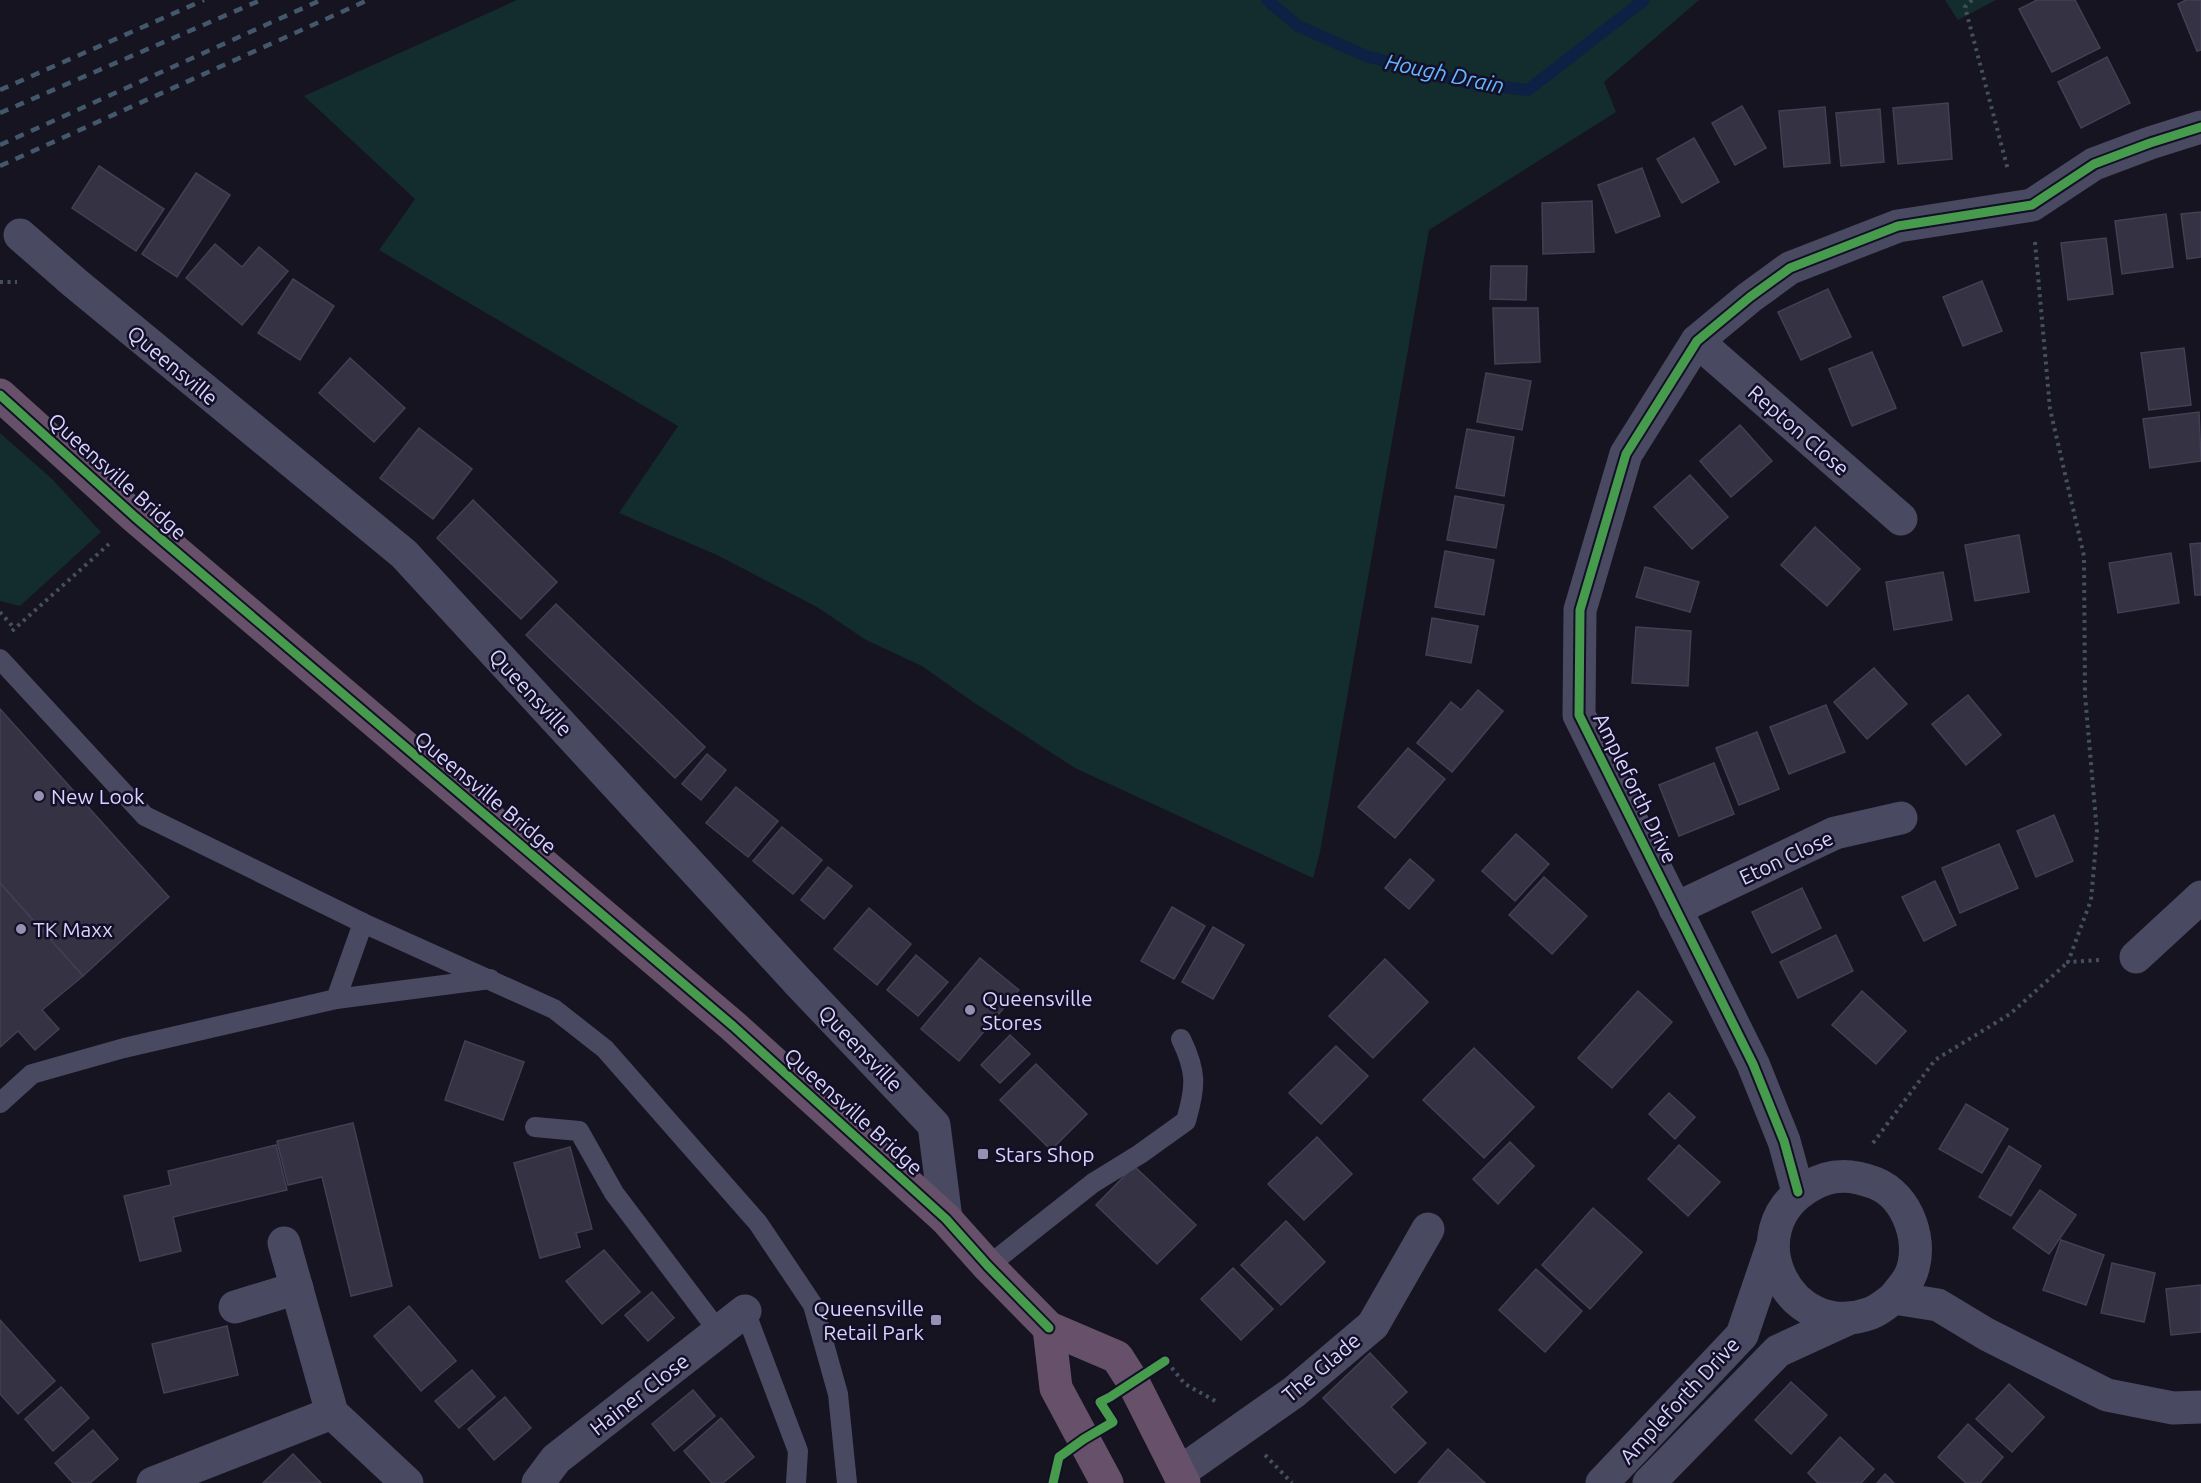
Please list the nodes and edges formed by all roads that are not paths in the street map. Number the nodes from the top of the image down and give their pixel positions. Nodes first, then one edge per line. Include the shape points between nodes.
1 (2201, 127) edge
2 (20, 235) dead end
3 (1697, 341) junction
4 (0, 395) edge
5 (1901, 519) dead end
6 (0, 659) edge
7 (1901, 818) dead end
8 (2201, 897) edge
9 (1675, 909) junction
10 (363, 922) junction
11 (2136, 957) road end
12 (490, 979) junction
13 (336, 999) junction
14 (1181, 1039) dead end
15 (0, 1102) edge
16 (535, 1127) dead end
17 (1784, 1141) junction
18 (1851, 1176) junction
19 (1798, 1192) junction
20 (946, 1219) junction
21 (1428, 1229) dead end
22 (284, 1243) dead end
23 (1773, 1244) junction
24 (1916, 1245) junction
25 (988, 1266) junction
26 (297, 1288) junction
27 (1894, 1298) junction
28 (1938, 1305) junction
29 (235, 1307) dead end
30 (745, 1311) joint
31 (1850, 1318) junction
32 (1049, 1328) junction
33 (719, 1332) junction
34 (2201, 1407) edge
35 (332, 1413) junction
36 (1182, 1478) edge
37 (153, 1483) edge
38 (407, 1483) edge
39 (538, 1483) edge
40 (796, 1483) edge
41 (847, 1483) edge
42 (1107, 1483) edge
43 (1602, 1483) edge
44 (1649, 1483) edge

1 - 3 street, Ampleforth Drive via 2094,164 2032,205 1898,226 1790,268
2 - 20 street, Queensville via 404,554 934,1125
3 - 5 street, Repton Close
3 - 9 street, Ampleforth Drive via 1626,454 1580,610 1579,715
4 - 20 highway, Queensville Bridge via 135,517 732,1026
6 - 10 lane via 145,816
7 - 9 street, Eton Close via 1835,833
8 - 11 street
9 - 17 street, Ampleforth Drive via 1753,1064
10 - 12 lane
10 - 13 lane
12 - 13 lane
12 - 41 lane via 554,1009 605,1049 758,1223 813,1305 838,1394
13 - 15 lane via 124,1048 32,1074
14 - 25 lane via 1190,1057 1195,1083 1186,1121 1093,1183
16 - 33 lane via 579,1131 614,1193
17 - 18 street, Ampleforth Drive
17 - 19 street, Ampleforth Drive
18 - 19 street, Ampleforth Drive via 1820,1180
18 - 24 street, Ampleforth Drive via 1894,1194 1908,1215
19 - 23 street, Ampleforth Drive via 1778,1220
20 - 25 highway, Queensville Bridge
21 - 36 street, The Glade via 1373,1324 1294,1392
22 - 26 street
23 - 31 street, Ampleforth Drive via 1782,1283 1797,1301 1826,1316
23 - 43 street, Ampleforth Drive via 1742,1335
24 - 27 street, Ampleforth Drive via 1910,1275
24 - 28 street, Ampleforth Drive
25 - 32 highway, Queensville Bridge
26 - 29 street
26 - 35 street
27 - 28 street
27 - 31 street, Ampleforth Drive via 1872,1313
28 - 34 street via 1986,1334 2107,1395 2173,1408
30 - 33 street, Hainer Close
30 - 40 lane via 798,1451
31 - 44 street, Ampleforth Drive via 1778,1351
32 - 36 highway via 1117,1357
32 - 42 highway via 1056,1388
33 - 39 street, Hainer Close via 556,1459
35 - 37 street
35 - 38 street

